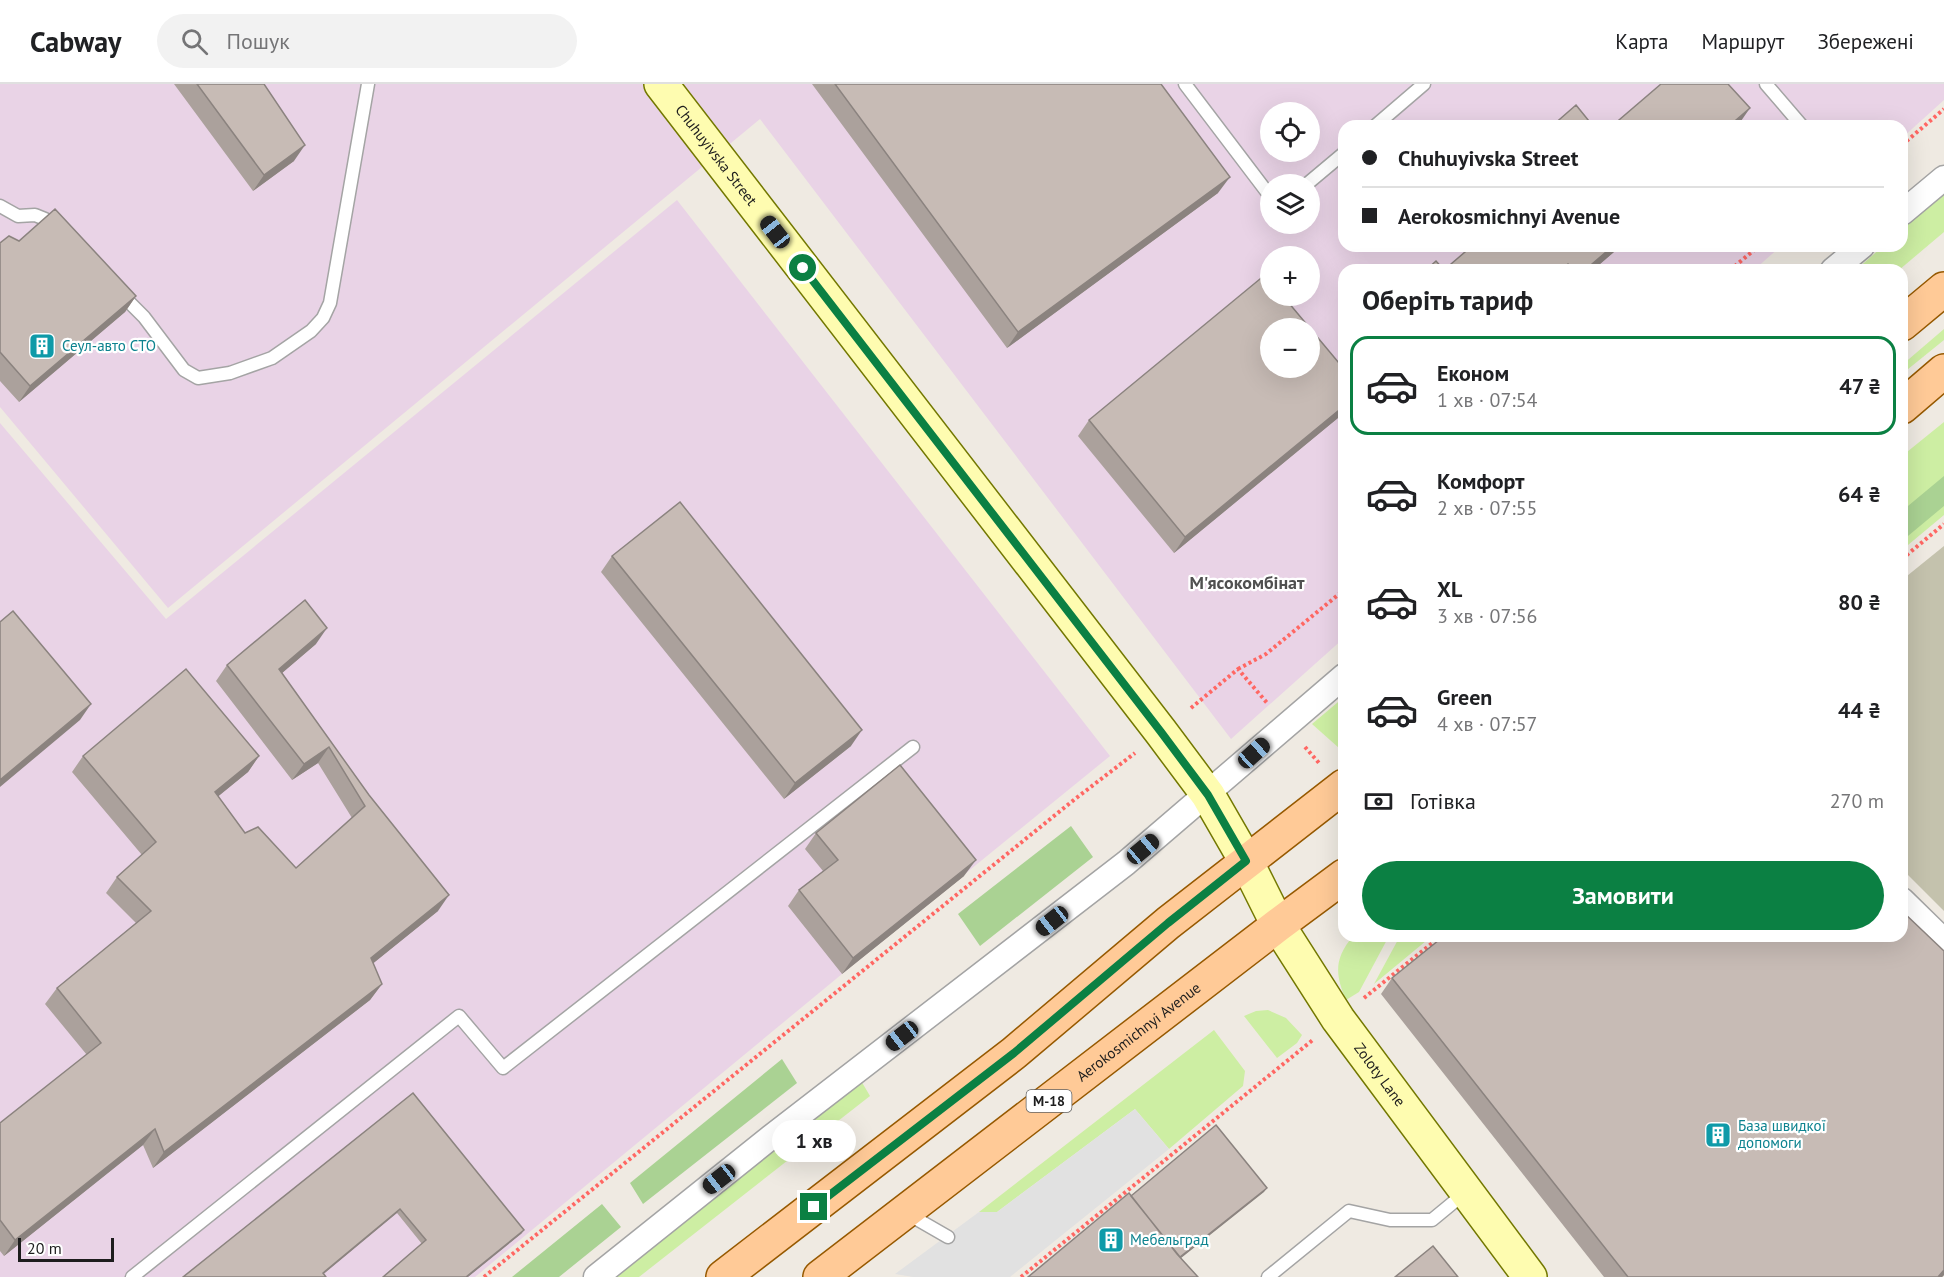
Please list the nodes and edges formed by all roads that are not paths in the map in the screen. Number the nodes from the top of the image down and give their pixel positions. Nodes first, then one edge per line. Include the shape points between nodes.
1 (368, 84) edge
2 (661, 84) edge
3 (1185, 84) edge
4 (1424, 84) edge
5 (1767, 84) edge
6 (1382, 120) edge
7 (1797, 120) edge
8 (1338, 158) edge
9 (1319, 174) edge
10 (1944, 178) edge
11 (1260, 183) edge
12 (0, 206) edge
13 (1908, 208) edge
14 (62, 235) edge
15 (1855, 252) edge
16 (1840, 264) edge
17 (111, 284) edge
18 (1944, 289) edge
19 (1908, 319) edge
20 (1944, 371) edge
21 (1908, 402) edge
22 (1338, 681) edge
23 (913, 747) dead end
24 (1333, 776) edge
25 (1208, 795) junction
26 (1246, 861) junction
27 (1338, 880) edge
28 (1908, 906) edge
29 (1278, 925) junction
30 (1944, 941) edge
31 (1467, 1191) junction
32 (904, 1212) junction
33 (948, 1237) dead end
34 (132, 1277) edge
35 (596, 1277) edge
36 (723, 1277) edge
37 (820, 1277) edge
38 (1268, 1277) edge
39 (1530, 1277) edge

1 - 17 lane via 330,303 311,331 272,358 231,373 198,378 184,370 144,317
2 - 25 street, Chuhuyivska Street
3 - 11 lane
4 - 6 lane
5 - 7 lane
8 - 9 lane
10 - 13 street
12 - 14 lane via 18,216 45,219
15 - 16 street
18 - 19 main road
20 - 21 main road
22 - 25 street
23 - 34 lane via 503,1068 459,1016
24 - 26 main road
25 - 26 street, Chuhuyivska Street
25 - 35 street
26 - 29 street, Zoloty Lane
26 - 36 main road via 1014,1053
27 - 29 main road, Aerokosmichnyi Avenue / М-18
28 - 30 street
29 - 31 street, Zoloty Lane via 1338,1018
29 - 32 main road, Aerokosmichnyi Avenue / М-18
31 - 38 lane via 1432,1220 1390,1220 1349,1211
31 - 39 street, Zoloty Lane
32 - 33 lane
32 - 37 main road, Aerokosmichnyi Avenue / М-18

